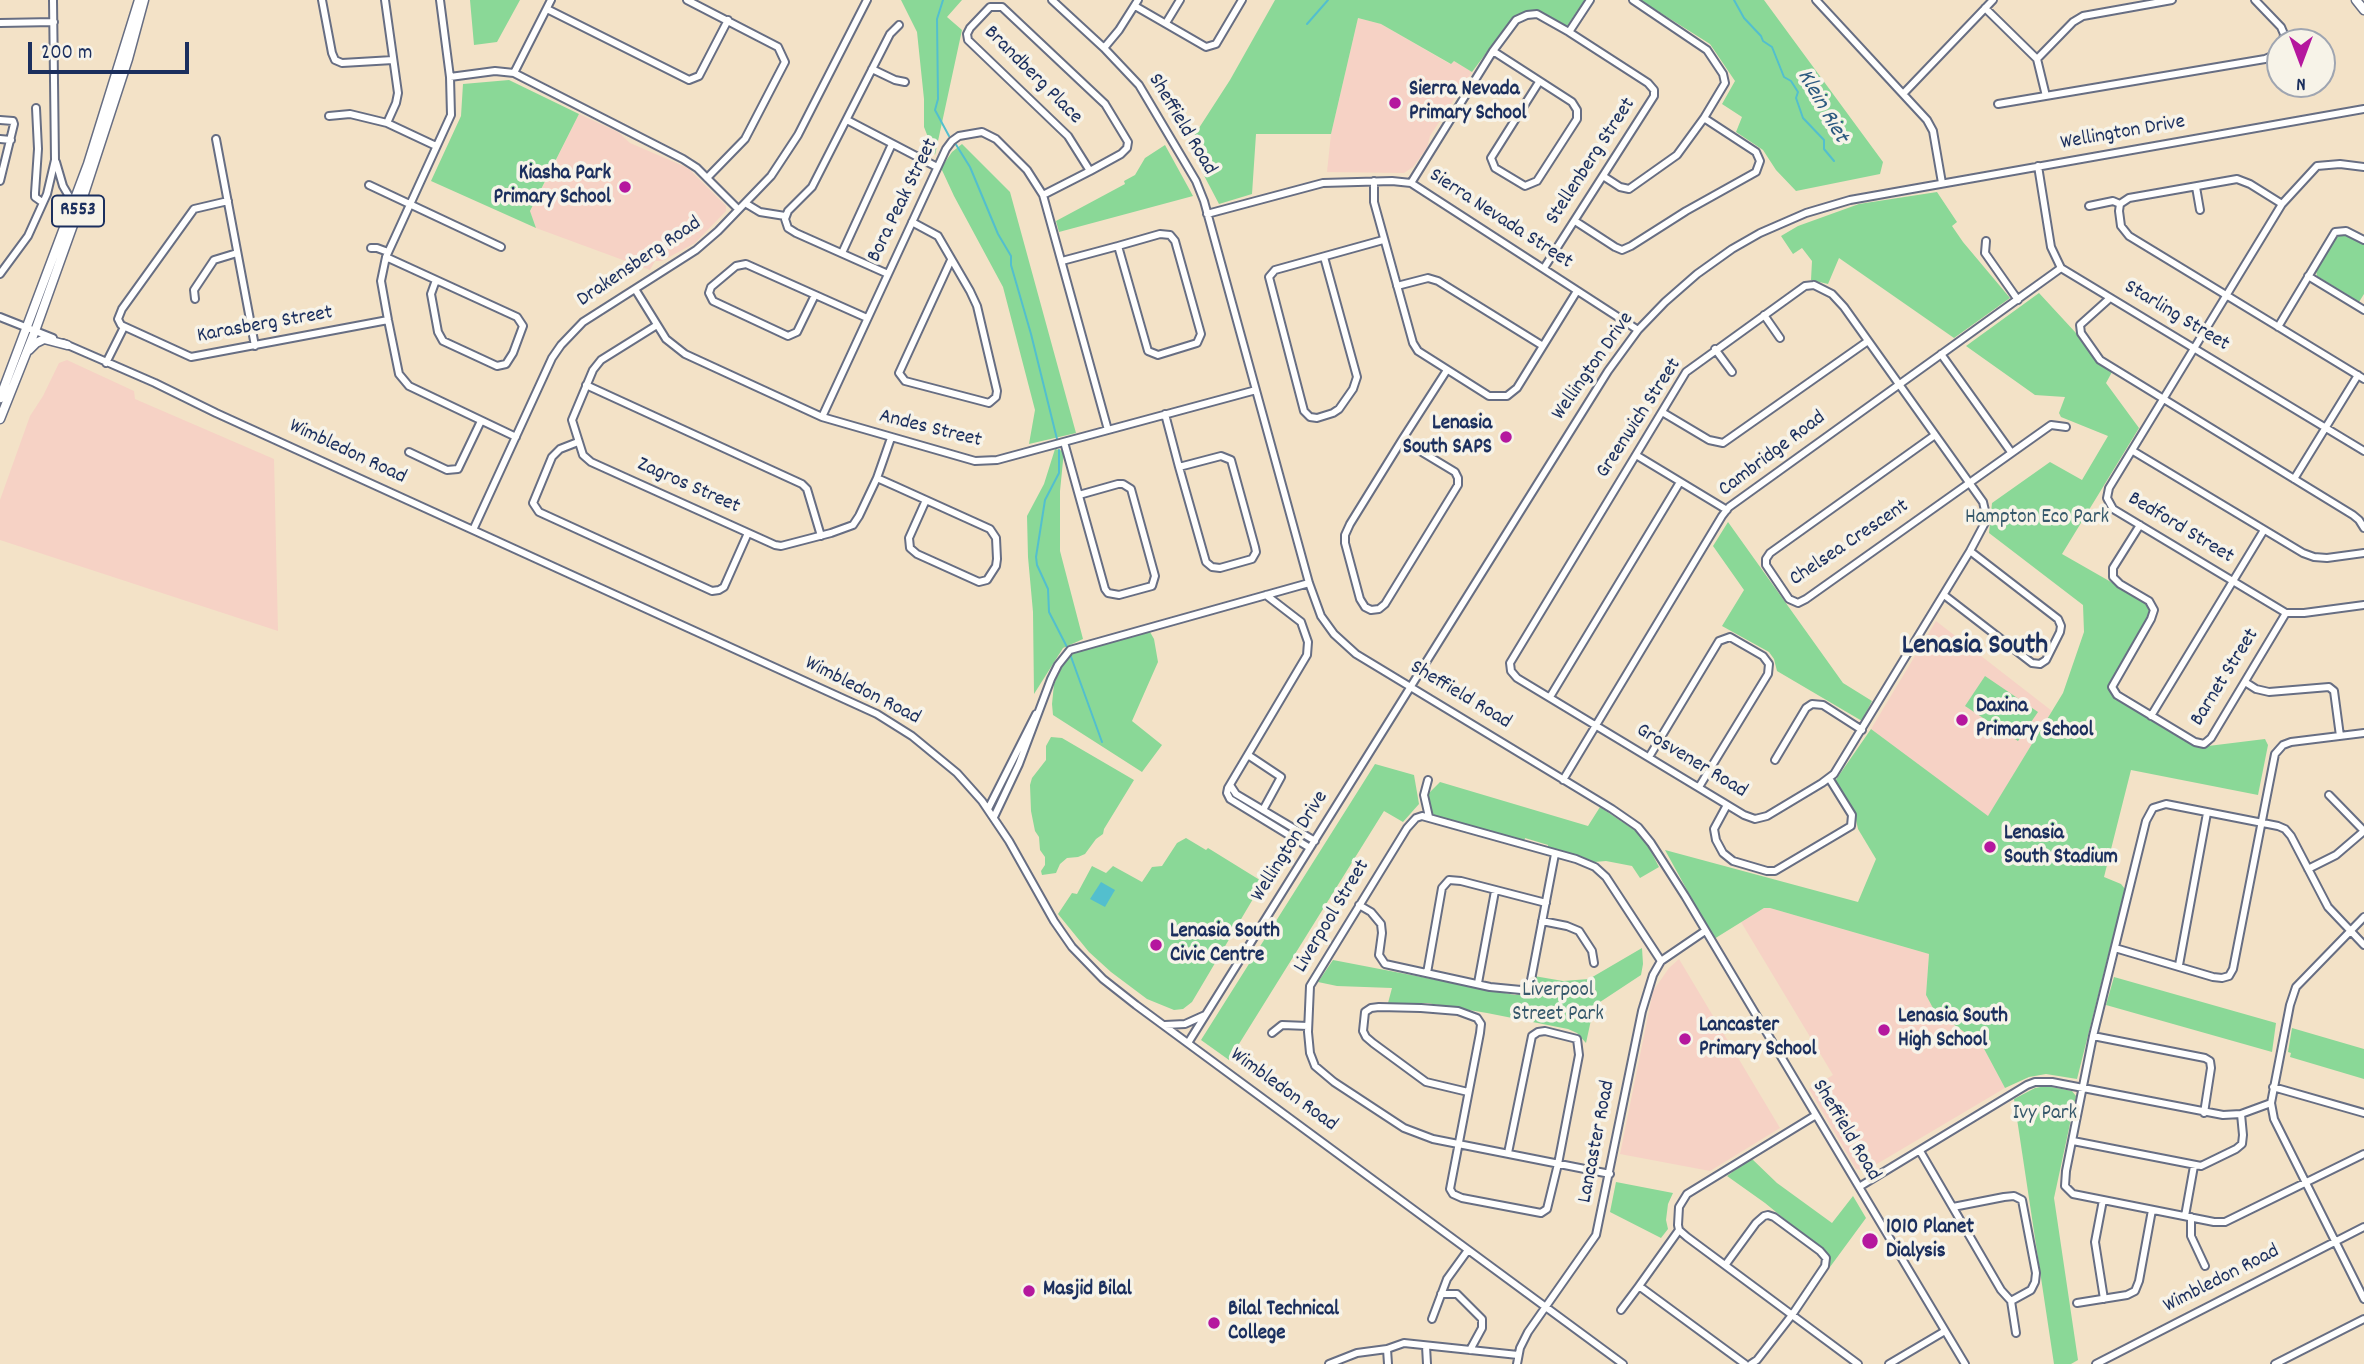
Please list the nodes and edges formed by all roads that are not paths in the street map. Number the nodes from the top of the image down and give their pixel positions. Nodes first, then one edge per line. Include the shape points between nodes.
1 (54, 0) edge
2 (139, 0) edge
3 (145, 0) edge
4 (322, 0) edge
5 (385, 0) edge
6 (440, 0) edge
7 (551, 0) edge
8 (687, 0) edge
9 (867, 0) edge
10 (1052, 0) edge
11 (1180, 0) edge
12 (1242, 0) edge
13 (1590, 0) edge
14 (1633, 0) edge
15 (1816, 0) edge
16 (1993, 0) edge
17 (2172, 0) edge
18 (2255, 0) edge
19 (2356, 0) edge
20 (1137, 3) edge
21 (1985, 8) junction
22 (547, 9) junction
23 (2364, 10) edge
24 (727, 20) junction
25 (54, 22) junction
26 (0, 23) edge
27 (1166, 23) junction
28 (900, 25) dead end
29 (2281, 28) edge
30 (1569, 32) junction
31 (1104, 48) junction
32 (1493, 51) junction
33 (2038, 59) junction
34 (2266, 59) edge
35 (393, 60) junction
36 (872, 69) junction
37 (514, 73) junction
38 (450, 77) junction
39 (905, 82) dead end
40 (1539, 82) junction
41 (1903, 94) junction
42 (2046, 96) junction
43 (1998, 104) dead end
44 (36, 108) dead end
45 (2364, 110) edge
46 (329, 116) dead end
47 (1704, 118) junction
48 (0, 120) edge
49 (847, 120) junction
50 (387, 123) junction
51 (0, 139) edge
52 (216, 139) dead end
53 (11, 141) junction
54 (892, 144) junction
55 (436, 146) junction
56 (55, 160) junction
57 (2038, 166) junction
58 (937, 167) junction
59 (2364, 167) edge
60 (1090, 171) junction
61 (1603, 176) junction
62 (707, 178) junction
63 (0, 181) edge
64 (1374, 181) junction
65 (1411, 183) junction
66 (1942, 183) junction
67 (369, 185) dead end
68 (2196, 187) junction
69 (1043, 195) junction
70 (228, 201) junction
71 (42, 202) junction
72 (73, 203) junction
73 (745, 203) junction
74 (2120, 204) junction
75 (2282, 204) junction
76 (410, 205) junction
77 (2088, 206) dead end
78 (738, 209) junction
79 (2200, 210) dead end
80 (1208, 214) junction
81 (785, 216) junction
82 (1575, 221) junction
83 (912, 222) junction
84 (1383, 240) junction
85 (2364, 240) edge
86 (1986, 241) dead end
87 (1118, 246) junction
88 (501, 247) dead end
89 (371, 248) dead end
90 (237, 253) junction
91 (842, 253) junction
92 (387, 255) junction
93 (1324, 257) junction
94 (951, 260) junction
95 (1062, 261) junction
96 (1544, 268) junction
97 (2061, 268) junction
98 (0, 273) edge
99 (888, 274) junction
100 (2308, 276) junction
101 (436, 281) junction
102 (1397, 286) junction
103 (635, 289) junction
104 (1577, 291) junction
105 (815, 295) junction
106 (2227, 296) junction
107 (2110, 298) junction
108 (195, 299) dead end
109 (2018, 300) junction
110 (2364, 310) edge
111 (1764, 315) junction
112 (0, 317) edge
113 (867, 318) junction
114 (388, 320) junction
115 (657, 325) junction
116 (124, 327) junction
117 (2278, 327) junction
118 (26, 328) junction
119 (1638, 330) junction
120 (35, 331) junction
121 (1780, 338) dead end
122 (1868, 341) junction
123 (67, 345) junction
124 (255, 346) junction
125 (1544, 346) junction
126 (1715, 349) junction
127 (2194, 349) junction
128 (26, 354) junction
129 (1941, 354) junction
130 (106, 363) junction
131 (1447, 370) junction
132 (1732, 372) dead end
133 (2361, 377) edge
134 (586, 385) junction
135 (1899, 385) junction
136 (1256, 390) junction
137 (0, 398) edge
138 (2163, 400) junction
139 (1662, 412) junction
140 (1165, 414) junction
141 (822, 417) junction
142 (0, 419) edge
143 (481, 421) junction
144 (2067, 427) dead end
145 (2326, 428) junction
146 (1108, 430) junction
147 (1935, 435) junction
148 (516, 437) junction
149 (891, 438) junction
150 (1402, 440) junction
151 (579, 442) junction
152 (1064, 442) junction
153 (2133, 451) junction
154 (2364, 451) edge
155 (409, 452) dead end
156 (2011, 452) junction
157 (1636, 455) junction
158 (1180, 467) junction
159 (877, 478) junction
160 (2294, 479) junction
161 (1680, 482) junction
162 (1969, 483) junction
163 (1079, 495) junction
164 (926, 500) junction
165 (1727, 510) junction
166 (2140, 524) junction
167 (2364, 528) edge
168 (473, 530) junction
169 (2264, 530) junction
170 (748, 533) junction
171 (821, 536) junction
172 (1970, 551) junction
173 (2364, 553) edge
174 (2233, 581) junction
175 (1309, 583) junction
176 (1266, 595) junction
177 (1944, 595) junction
178 (2364, 605) edge
179 (2286, 613) junction
180 (1512, 658) joint
181 (2245, 682) junction
182 (1411, 687) junction
183 (1550, 697) junction
184 (1037, 712) junction
185 (2151, 716) junction
186 (1595, 726) junction
187 (1862, 730) junction
188 (2364, 733) edge
189 (2340, 736) junction
190 (1248, 755) junction
191 (1649, 757) junction
192 (1775, 760) dead end
193 (1829, 778) junction
194 (1563, 779) junction
195 (1428, 780) dead end
196 (1230, 785) junction
197 (1699, 787) junction
198 (2329, 795) dead end
199 (1727, 805) junction
200 (988, 809) junction
201 (1265, 811) junction
202 (2207, 813) junction
203 (994, 817) junction
204 (1429, 817) junction
205 (1263, 820) junction
206 (2260, 823) junction
207 (2364, 831) edge
208 (1314, 841) junction
209 (1310, 848) junction
210 (1555, 853) junction
211 (2308, 869) junction
212 (1495, 891) junction
213 (1546, 903) junction
214 (1359, 905) junction
215 (2364, 917) edge
216 (1542, 920) junction
217 (2350, 930) junction
218 (1705, 931) junction
219 (2364, 945) edge
220 (2115, 948) junction
221 (1661, 961) junction
222 (1594, 963) dead end
223 (2179, 965) junction
224 (1427, 973) junction
225 (1478, 983) junction
226 (1207, 1013) junction
227 (1164, 1025) junction
228 (1308, 1026) junction
229 (1272, 1033) dead end
230 (2093, 1036) junction
231 (1188, 1043) junction
232 (2273, 1087) junction
233 (2082, 1089) junction
234 (1468, 1092) junction
235 (2271, 1103) junction
236 (2204, 1113) junction
237 (2364, 1113) edge
238 (2241, 1114) junction
239 (1816, 1115) junction
240 (2073, 1141) junction
241 (1459, 1143) junction
242 (1920, 1151) junction
243 (1508, 1153) junction
244 (2364, 1154) edge
245 (1558, 1164) junction
246 (2194, 1166) junction
247 (1610, 1174) junction
248 (2307, 1183) junction
249 (1859, 1187) junction
250 (2103, 1200) junction
251 (1953, 1207) junction
252 (2152, 1210) junction
253 (2188, 1217) junction
254 (2364, 1227) edge
255 (1679, 1230) junction
256 (2334, 1242) junction
257 (1468, 1250) junction
258 (1726, 1264) junction
259 (2205, 1266) dead end
260 (1639, 1286) junction
261 (1441, 1294) junction
262 (2104, 1299) junction
263 (2364, 1299) edge
264 (2011, 1301) junction
265 (2077, 1303) dead end
266 (1545, 1306) junction
267 (1621, 1310) dead end
268 (1792, 1315) junction
269 (2364, 1319) edge
270 (1432, 1320) dead end
271 (1945, 1331) junction
272 (2016, 1333) dead end
273 (1426, 1346) junction
274 (1387, 1349) junction
275 (1470, 1350) junction
276 (1518, 1355) junction
277 (1345, 1361) edge
278 (1329, 1364) edge
279 (1388, 1364) edge
280 (1427, 1364) edge
281 (1517, 1364) edge
282 (1623, 1364) edge
283 (1745, 1364) edge
284 (1751, 1364) edge
285 (1858, 1364) edge
286 (1889, 1364) edge
287 (1965, 1364) edge
288 (2096, 1364) edge
289 (2275, 1364) edge

1 - 25 street
2 - 72 main road, R553
3 - 120 main road, R553 via 106,130
4 - 35 street via 335,60
5 - 35 street
6 - 38 street
7 - 22 street
8 - 24 street
9 - 73 street, Drakensberg Road via 788,152
10 - 31 street, Sheffield Road
11 - 27 street
12 - 27 street via 1210,47
13 - 30 street
14 - 47 street via 1707,50 1723,74 1724,86
15 - 41 street
16 - 21 street
17 - 33 street via 2083,16
18 - 29 street
19 - 23 main road
20 - 27 street
20 - 31 street
21 - 33 street
21 - 41 street
22 - 24 street via 689,80 699,76
22 - 37 street
24 - 62 street via 778,47 785,64 745,139
25 - 26 street
25 - 56 street
28 - 36 street via 890,34
30 - 32 street, Stellenberg Street via 1539,15 1527,15 1516,20
30 - 61 street, Stellenberg Street via 1648,83 1654,92 1651,104
31 - 80 street, Sheffield Road via 1153,107 1192,172
32 - 40 street
32 - 65 street, Stellenberg Street
33 - 42 street
34 - 42 street
35 - 50 street via 398,93
36 - 39 street
36 - 49 street
37 - 38 street
37 - 62 street via 683,159
38 - 55 street via 451,115
40 - 40 street via 1491,158 1495,168 1525,186 1536,181 1578,115 1572,102
41 - 66 street via 1933,131
42 - 43 street
44 - 71 street via 34,193
45 - 57 street, Wellington Drive
46 - 50 street via 350,114
47 - 61 street via 1681,152 1634,186 1624,188
47 - 82 street via 1756,152 1760,161 1756,172 1627,248 1618,249
48 - 53 street via 13,121
49 - 54 street
49 - 81 street via 812,187
50 - 55 street
51 - 53 street
52 - 70 street
53 - 63 street
54 - 58 street
54 - 91 street
55 - 76 street
56 - 71 street
56 - 72 street
57 - 66 street, Wellington Drive
57 - 97 street via 2050,247
58 - 69 street, Bora Peak Street via 952,141 982,132 996,139 1027,170
58 - 83 street, Bora Peak Street
59 - 75 street, Bedford Street via 2317,166
60 - 60 street, Brandberg Place via 1127,148 1119,125 1105,104 1002,7 990,7 970,28 968,40 1069,137
60 - 69 street, Brandberg Place
61 - 82 street, Stellenberg Street
62 - 78 street
64 - 65 street, Sierra Nevada Street
64 - 80 street, Sierra Nevada Street via 1316,184
64 - 84 street
65 - 96 street, Sierra Nevada Street
66 - 119 street, Wellington Drive via 1836,204 1760,233 1704,268
67 - 76 street
68 - 74 street via 2129,198
68 - 75 street via 2242,180
68 - 79 street
69 - 95 street, Bora Peak Street
70 - 90 street
70 - 116 street via 194,209 119,315 118,322
71 - 98 street via 28,236
72 - 118 main road, R553
73 - 78 street, Drakensberg Road
73 - 81 street via 760,212
74 - 77 street
74 - 106 street via 2125,233
75 - 106 street, Bedford Street
76 - 88 street
76 - 92 street
78 - 103 street, Drakensberg Road via 696,250
80 - 136 street, Sheffield Road
81 - 91 street via 790,229
82 - 96 street, Stellenberg Street
83 - 94 street via 938,236
83 - 99 street, Bora Peak Street
84 - 93 street
84 - 102 street
85 - 100 street via 2346,230 2335,232
86 - 109 street via 1985,253
87 - 87 street via 1162,234 1174,239 1201,334 1197,343 1158,355 1148,351
87 - 95 street
89 - 92 street
90 - 108 street via 214,260 194,290
90 - 124 street
91 - 99 street
92 - 101 street
92 - 114 street via 381,281
93 - 93 street via 1275,270 1269,279 1304,411 1314,417 1339,409 1357,377
94 - 94 street via 976,306 997,391 991,402 907,382 899,373
95 - 146 street, Bora Peak Street
96 - 104 street, Sierra Nevada Street
97 - 107 street, Starling Street
97 - 109 street, Cambridge Road
99 - 113 street, Bora Peak Street
100 - 110 street
100 - 117 street
101 - 101 street via 522,322 506,364 497,366 443,341 432,294
102 - 125 street via 1433,279
102 - 131 street via 1414,346
103 - 115 street, Andes Street
103 - 148 street, Drakensberg Road via 567,337 552,358
104 - 119 street, Sierra Nevada Street
104 - 125 street
105 - 105 street via 746,264 732,268 709,293 713,301 788,336 797,332
105 - 113 street
106 - 117 street
106 - 127 street, Bedford Street
107 - 127 street, Starling Street
107 - 138 street via 2081,323 2081,334 2105,364
109 - 129 street, Cambridge Road
111 - 121 street
111 - 122 street, Greenwich Street via 1805,286 1814,285 1835,297
111 - 126 street, Greenwich Street
112 - 118 street, Wimbledon Road
113 - 141 street, Bora Peak Street
114 - 124 street, Karasberg Street
114 - 143 street via 398,373 406,383
115 - 134 street via 598,362
115 - 141 street, Andes Street via 685,354
116 - 124 street, Karasberg Street via 188,357
116 - 130 street
117 - 133 street
118 - 120 street, Wimbledon Road
118 - 137 main road, R553
119 - 182 street, Wellington Drive
120 - 123 street, Wimbledon Road
120 - 128 main road, R553
122 - 135 street, Greenwich Street
122 - 139 street via 1723,443 1709,440
123 - 128 main road via 42,340
123 - 130 street, Wimbledon Road
125 - 131 street via 1507,396 1489,396
126 - 132 street
126 - 139 street, Greenwich Street via 1686,372
127 - 138 street, Bedford Street
127 - 145 street, Starling Street
128 - 142 main road, R553
129 - 135 street, Cambridge Road
129 - 156 street
130 - 168 street, Wimbledon Road
131 - 150 street
133 - 145 street
134 - 151 street via 572,420
134 - 171 street via 802,484
135 - 147 street, Grosvener Road
135 - 165 street, Cambridge Road
136 - 140 street, Andes Street
136 - 175 street, Sheffield Road
138 - 153 street, Bedford Street
138 - 160 street
139 - 157 street, Greenwich Street
140 - 146 street, Andes Street
140 - 158 street
141 - 149 street, Andes Street
143 - 148 street
143 - 155 street via 458,470 450,471
144 - 156 street via 2051,425
145 - 154 street, Starling Street
145 - 160 street
146 - 152 street, Andes Street
147 - 162 street, Grosvener Road
147 - 162 street, Chelsea Crescent via 1770,553 1766,565 1786,594 1793,602 1806,599
148 - 168 street, Drakensberg Road
149 - 152 street, Andes Street via 982,462
149 - 159 street, Zagros Street
150 - 150 street via 1345,535 1360,599 1371,610 1385,604 1458,485 1455,472
151 - 170 street, Zagros Street via 584,457 592,462
151 - 170 street via 552,457 533,503 539,512 712,591 724,587
152 - 163 street
153 - 166 street, Bedford Street via 2109,488 2107,501
153 - 169 street
156 - 162 street
157 - 161 street
157 - 180 street, Greenwich Street
158 - 158 street via 1208,565 1220,568 1252,559 1255,547 1231,460 1217,457
159 - 164 street
159 - 171 street, Zagros Street via 853,525
160 - 167 street via 2353,515
161 - 165 street
161 - 183 street
162 - 172 street, Grosvener Road via 1987,516
163 - 163 street via 1107,592 1119,595 1152,586 1155,576 1131,489 1118,484
164 - 164 street via 993,532 997,559 987,580 979,582 910,548 909,538
165 - 186 street, Cambridge Road
166 - 174 street, Bedford Street
166 - 185 street, Barnet Street via 2113,568 2113,577 2149,601 2154,610 2112,687
168 - 200 street, Wimbledon Road via 877,714 941,758
169 - 173 street via 2314,557
169 - 174 street
170 - 171 street, Zagros Street via 779,546
172 - 177 street, Grosvener Road
172 - 177 street via 2060,622 2046,660 2032,663
174 - 179 street, Bedford Street
174 - 185 street
175 - 176 street
175 - 182 street, Sheffield Road via 1321,616 1334,634 1356,654
176 - 184 street via 1070,650 1058,665
176 - 190 street via 1301,622 1308,651
177 - 187 street, Grosvener Road
178 - 179 street
179 - 181 street, Barnet Street
180 - 183 street, Grosvener Road via 1512,673
181 - 185 street, Barnet Street via 2204,744
181 - 189 street via 2269,692 2331,687
182 - 194 street, Sheffield Road
182 - 208 street, Wellington Drive
183 - 186 street, Grosvener Road
184 - 200 street
184 - 203 street
186 - 191 street, Grosvener Road
186 - 194 street, Cambridge Road
187 - 192 street via 1823,705 1812,704
187 - 193 street, Grosvener Road
188 - 189 street
189 - 206 street via 2291,742 2279,748 2273,757
190 - 196 street
190 - 201 street via 1281,776
191 - 197 street, Grosvener Road
191 - 197 street via 1719,641 1730,638 1763,656 1769,664 1768,674
193 - 199 street, Grosvener Road via 1761,818
193 - 199 street via 1852,815 1852,826 1775,871 1733,861 1723,853 1714,830
194 - 218 street, Sheffield Road via 1639,827
195 - 204 street via 1424,795
196 - 201 street via 1236,794
196 - 205 street via 1230,799
197 - 199 street, Grosvener Road
198 - 207 street
200 - 203 street, Wimbledon Road
201 - 205 street
201 - 208 street
202 - 206 street
202 - 220 street via 2166,804 2150,811
202 - 223 street
203 - 227 street, Wimbledon Road via 1072,947 1110,985
204 - 210 street
204 - 214 street, Liverpool Street via 1416,818 1409,825
205 - 209 street
206 - 211 street via 2288,832
206 - 223 street via 2231,972 2218,978
207 - 211 street via 2336,855
208 - 209 street, Wellington Drive
209 - 226 street, Wellington Drive
210 - 213 street
210 - 221 street via 1602,872
211 - 217 street via 2328,907
212 - 213 street
212 - 224 street via 1455,879 1444,884
212 - 225 street
213 - 216 street
214 - 224 street via 1381,924 1382,962
214 - 228 street, Liverpool Street via 1310,986
215 - 217 street
216 - 222 street via 1579,931
216 - 225 street via 1526,988 1517,991
217 - 219 street
217 - 232 street via 2296,987
218 - 221 street
218 - 239 street, Sheffield Road
220 - 223 street
220 - 230 street
221 - 247 street, Lancaster Road via 1647,989
224 - 225 street
226 - 227 street via 1185,1024
226 - 231 street, Wellington Drive
227 - 231 street, Wimbledon Road
228 - 229 street via 1282,1025
228 - 241 street, Liverpool Street via 1312,1060 1323,1074 1410,1132
230 - 233 street
230 - 236 street via 2206,1058 2211,1068
231 - 257 street, Wimbledon Road
232 - 235 street
232 - 237 street
233 - 236 street
233 - 240 street
233 - 242 street via 2043,1082 2027,1085
234 - 234 street via 1426,1082 1373,1043 1363,1031 1365,1012 1379,1007 1421,1007 1477,1018 1480,1033
234 - 241 street
235 - 238 street
235 - 248 street via 2274,1119
236 - 238 street
238 - 246 street via 2244,1135 2239,1147
239 - 249 street, Sheffield Road
239 - 255 street via 1687,1194 1679,1207
240 - 246 street
240 - 250 street via 2067,1189
241 - 243 street, Liverpool Street
241 - 245 street via 1450,1189 1469,1200 1544,1213
242 - 249 street
242 - 251 street
243 - 245 street, Liverpool Street
243 - 245 street via 1532,1036 1542,1031 1569,1036 1577,1040 1580,1050
244 - 248 street
245 - 247 street, Liverpool Street
246 - 253 street
247 - 266 street, Lancaster Road via 1596,1235
248 - 253 street via 2225,1222
248 - 256 street
249 - 271 street, Sheffield Road
250 - 252 street
250 - 262 street via 2095,1242
251 - 264 street
251 - 264 street via 2004,1197 2022,1200 2036,1273 2031,1290
252 - 253 street
252 - 262 street via 2137,1287 2127,1295
253 - 259 street
254 - 256 street, Wimbledon Road
255 - 258 street
255 - 260 street
256 - 263 street
256 - 288 street, Wimbledon Road
257 - 261 street
257 - 266 street, Wimbledon Road
258 - 268 street
258 - 268 street via 1764,1216 1774,1217 1820,1251 1825,1266
260 - 267 street
260 - 283 street
261 - 270 street
261 - 275 street via 1457,1294 1482,1319
262 - 265 street
264 - 272 street
266 - 276 street, Lancaster Road
266 - 282 street, Wimbledon Road
268 - 284 street
268 - 285 street
269 - 289 street
271 - 286 street
271 - 287 street, Sheffield Road
273 - 274 street via 1404,1343
273 - 275 street
273 - 280 street
274 - 277 street
274 - 279 street
275 - 276 street
276 - 281 street, Lancaster Road
277 - 278 street

